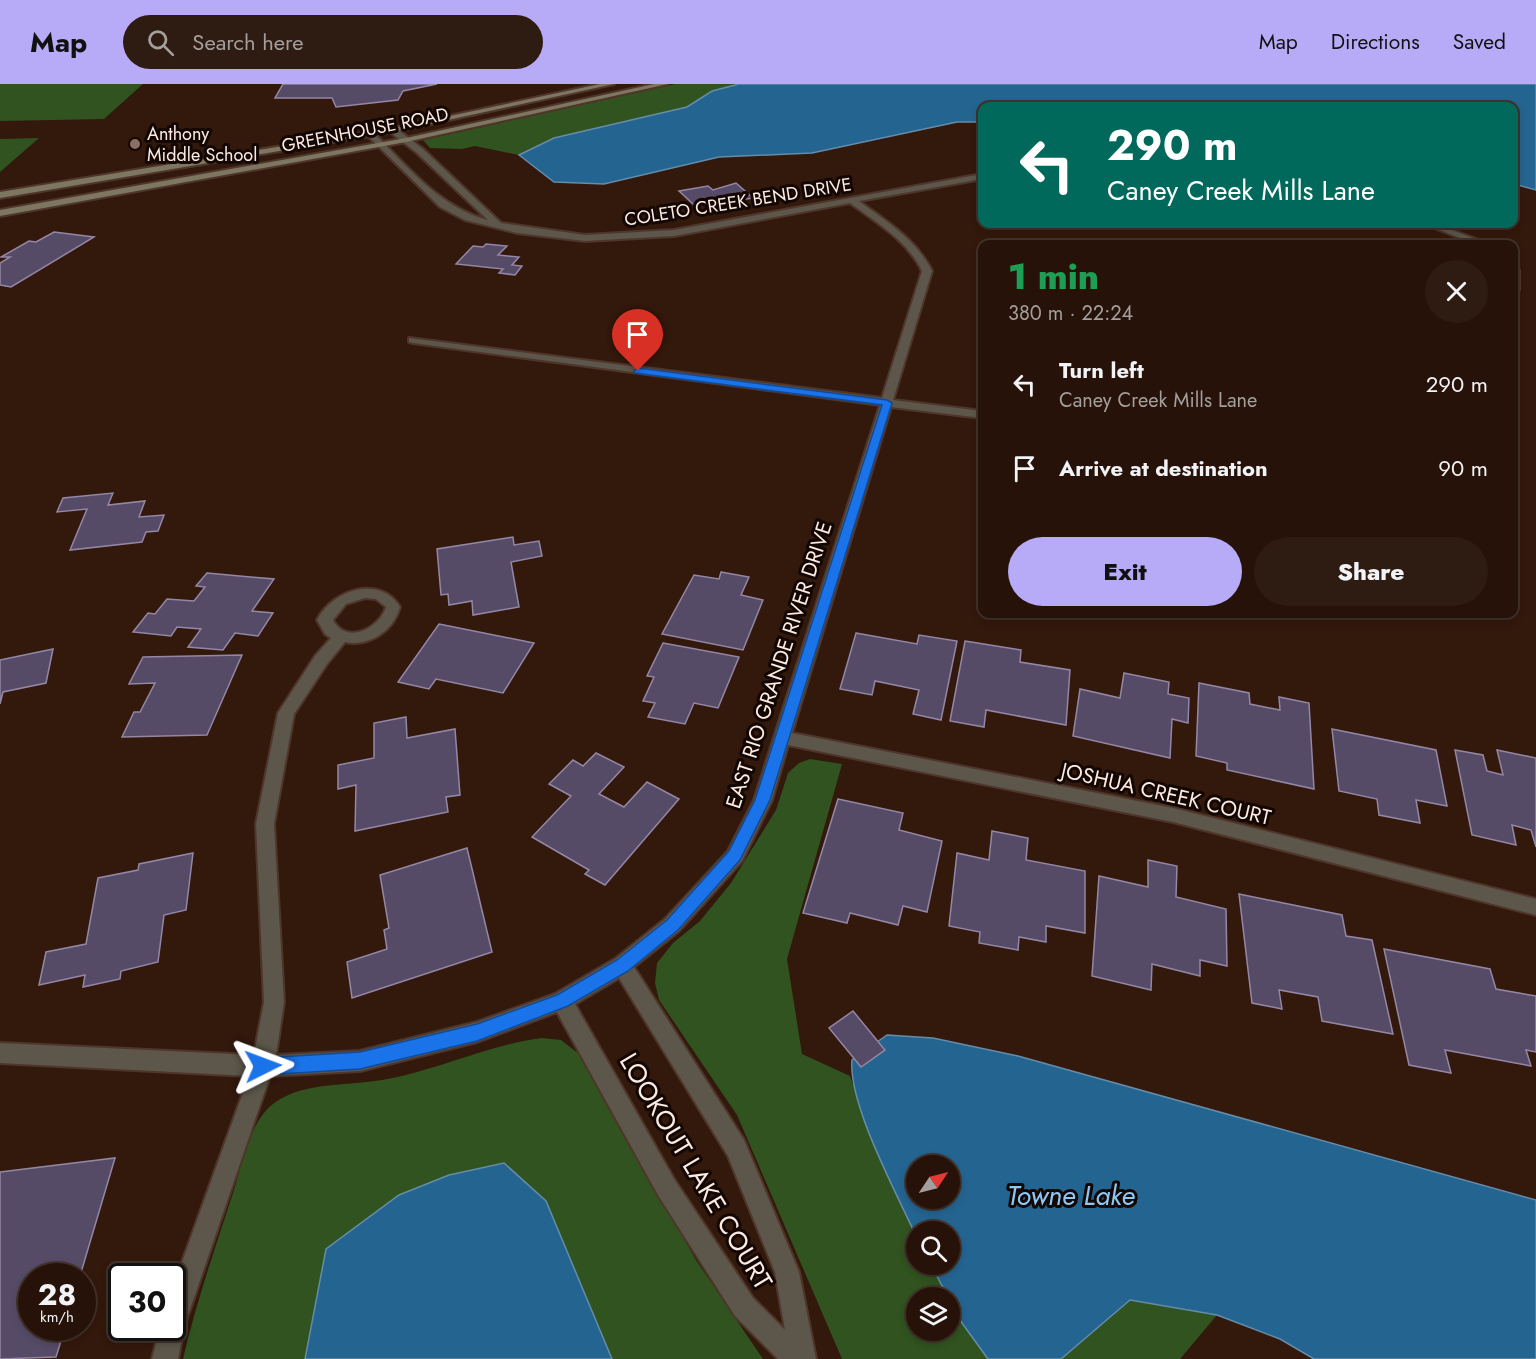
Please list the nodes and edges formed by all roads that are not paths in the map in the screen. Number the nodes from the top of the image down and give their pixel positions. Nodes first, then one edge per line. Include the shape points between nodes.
1 (610, 84) edge
2 (664, 84) edge
3 (393, 130) junction
4 (370, 134) junction
5 (406, 140) junction
6 (381, 144) junction
7 (978, 177) edge
8 (443, 189) junction
9 (19, 192) junction
10 (0, 195) edge
11 (852, 200) junction
12 (19, 210) junction
13 (0, 213) edge
14 (498, 224) junction
15 (1440, 228) edge
16 (1472, 240) edge
17 (412, 340) dead end
18 (887, 403) junction
19 (978, 414) edge
20 (341, 637) dead end
21 (783, 738) junction
22 (1536, 907) edge
23 (622, 965) junction
24 (562, 1000) junction
25 (0, 1053) edge
26 (263, 1066) junction
27 (186, 1287) edge
28 (169, 1341) edge
29 (165, 1359) edge
30 (796, 1359) edge
31 (803, 1359) edge

1 - 3 main road, GREENHOUSE ROAD
2 - 5 main road, GREENHOUSE ROAD
3 - 4 main road, GREENHOUSE ROAD
3 - 5 street, COLETO CREEK BEND DRIVE
4 - 6 street, COLETO CREEK BEND DRIVE
4 - 9 main road, GREENHOUSE ROAD
5 - 6 main road, GREENHOUSE ROAD
5 - 8 street, COLETO CREEK BEND DRIVE
6 - 8 street, COLETO CREEK BEND DRIVE
6 - 12 main road, GREENHOUSE ROAD
7 - 11 street, COLETO CREEK BEND DRIVE
8 - 14 street, COLETO CREEK BEND DRIVE
8 - 14 street, COLETO CREEK BEND DRIVE via 443,205 468,218
9 - 10 main road, GREENHOUSE ROAD
9 - 12 main road
11 - 14 street, COLETO CREEK BEND DRIVE via 644,237 548,235
11 - 18 street, EAST RIO GRANDE RIVER DRIVE via 910,246 923,259 927,271
12 - 13 main road, GREENHOUSE ROAD
15 - 16 street
17 - 18 street
18 - 19 street
18 - 21 street, EAST RIO GRANDE RIVER DRIVE
20 - 26 street via 285,713 277,751 265,824 274,1002
21 - 22 street, JOSHUA CREEK COURT via 1173,815
21 - 23 street, EAST RIO GRANDE RIVER DRIVE via 763,800 735,856 672,925
23 - 24 street, EAST RIO GRANDE RIVER DRIVE
23 - 31 street, LOOKOUT LAKE COURT via 736,1148 787,1272
24 - 26 street, EAST RIO GRANDE RIVER DRIVE via 477,1032 360,1060
24 - 30 street, LOOKOUT LAKE COURT via 666,1187 744,1307
25 - 26 street, EAST RIO GRANDE RIVER DRIVE
26 - 27 street
28 - 29 street

